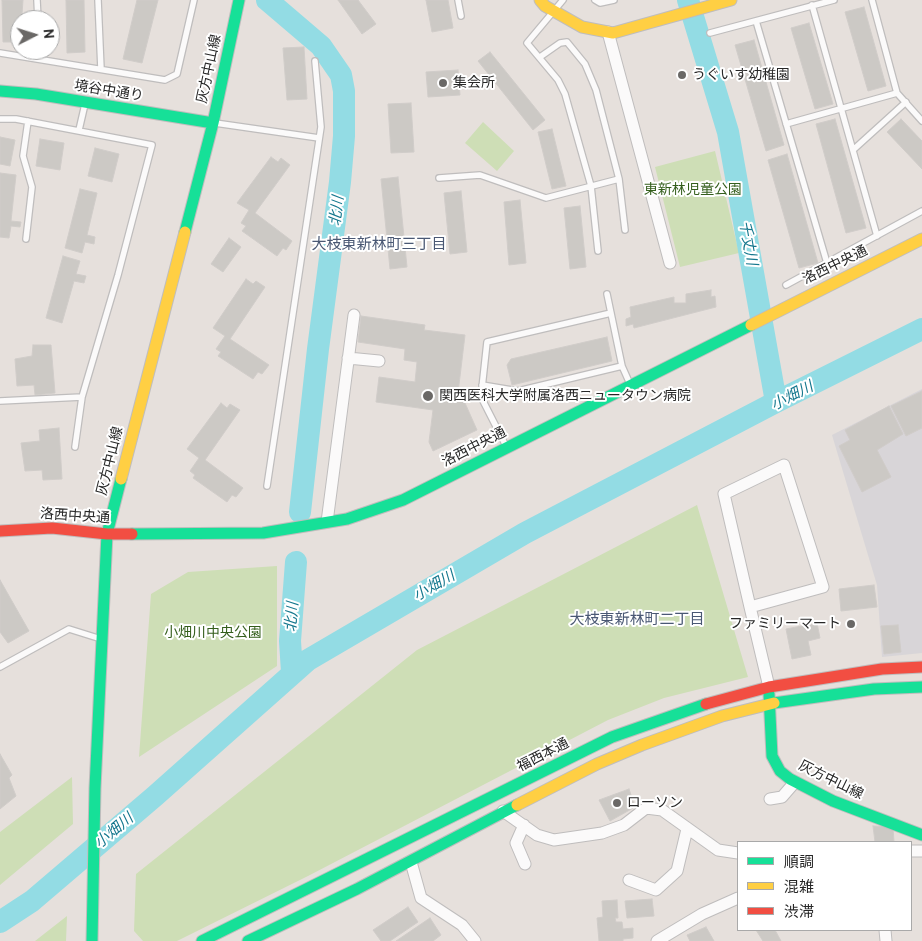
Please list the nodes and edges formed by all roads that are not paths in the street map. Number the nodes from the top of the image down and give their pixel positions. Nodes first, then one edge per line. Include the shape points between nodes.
1 (98, 0) edge
2 (194, 0) edge
3 (238, 0) edge
4 (458, 0) edge
5 (540, 0) edge
6 (563, 0) edge
7 (614, 0) edge
8 (731, 0) edge
9 (834, 0) edge
10 (872, 0) edge
11 (599, 1) edge
12 (812, 5) junction
13 (554, 11) junction
14 (461, 16) dead end
15 (756, 21) junction
16 (608, 32) junction
17 (710, 32) dead end
18 (540, 58) junction
19 (45, 60) edge
20 (315, 62) dead end
21 (100, 69) junction
22 (0, 91) edge
23 (897, 93) junction
24 (85, 102) junction
25 (906, 102) junction
26 (841, 109) junction
27 (0, 119) edge
28 (28, 121) junction
29 (922, 122) edge
30 (213, 123) junction
31 (786, 124) junction
32 (79, 130) junction
33 (319, 138) junction
34 (853, 150) junction
35 (439, 178) dead end
36 (619, 179) junction
37 (591, 186) junction
38 (922, 211) edge
39 (626, 230) dead end
40 (877, 236) junction
41 (26, 239) dead end
42 (922, 239) edge
43 (598, 251) dead end
44 (670, 263) dead end
45 (827, 263) junction
46 (786, 286) dead end
47 (607, 294) dead end
48 (611, 312) junction
49 (354, 315) dead end
50 (348, 358) junction
51 (378, 361) dead end
52 (622, 366) junction
53 (482, 385) junction
54 (631, 386) junction
55 (82, 397) junction
56 (0, 402) edge
57 (74, 447) dead end
58 (507, 448) junction
59 (267, 486) dead end
60 (327, 522) junction
61 (0, 531) edge
62 (107, 534) junction
63 (750, 607) junction
64 (103, 640) junction
65 (0, 666) edge
66 (922, 667) edge
67 (922, 686) edge
68 (769, 687) junction
69 (770, 704) junction
70 (795, 782) junction
71 (770, 799) dead end
72 (503, 811) junction
73 (524, 826) junction
74 (688, 829) junction
75 (922, 835) edge
76 (737, 853) edge
77 (411, 862) junction
78 (525, 864) dead end
79 (629, 880) dead end
80 (737, 898) edge
81 (92, 941) edge
82 (202, 941) edge
83 (248, 941) edge
84 (476, 941) edge
85 (658, 941) edge

1 - 21 lane
2 - 21 lane via 176,74 172,78 166,80
3 - 30 main road, 灰方中山線
4 - 14 lane
5 - 13 main road
6 - 13 lane
7 - 11 lane
8 - 16 main road
9 - 12 lane
10 - 23 lane
12 - 15 lane
12 - 26 lane
13 - 16 main road via 582,27
13 - 18 lane via 527,44
15 - 17 lane
15 - 31 lane
16 - 44 street
18 - 36 lane via 567,42 585,64 596,90
18 - 37 lane via 565,94
19 - 21 lane
20 - 33 lane via 321,116
22 - 24 main road, 境谷中通り
23 - 25 lane
23 - 26 lane
24 - 30 main road, 境谷中通り
24 - 32 lane
25 - 29 lane
25 - 34 lane
26 - 31 lane
26 - 34 lane
27 - 28 lane
28 - 32 lane
28 - 41 lane via 23,156 32,187
30 - 33 lane
30 - 62 main road, 灰方中山線
31 - 45 lane
32 - 55 lane via 152,145
33 - 59 lane
34 - 40 lane
35 - 37 lane via 480,175 546,198
36 - 37 lane
36 - 39 lane
37 - 43 lane
38 - 40 lane
40 - 45 lane
42 - 54 main road, 洛西中央通
45 - 46 lane
47 - 48 lane
48 - 52 lane
48 - 53 lane via 487,342
49 - 50 street
50 - 51 street
50 - 60 street
52 - 53 lane via 518,391
52 - 54 lane
53 - 58 lane via 481,397
54 - 58 main road, 洛西中央通
55 - 56 lane
55 - 57 lane
58 - 60 main road, 洛西中央通 via 403,500 347,519
60 - 62 main road, 洛西中央通 via 262,533
61 - 62 main road, 洛西中央通 via 52,528
62 - 64 main road, 灰方中山線
63 - 63 street via 823,587 784,464 724,494
63 - 68 street
64 - 65 lane via 69,629
64 - 81 main road, 灰方中山線 via 95,788
66 - 68 main road, 福西本通 via 882,669
67 - 69 main road via 874,689
68 - 69 main road, 灰方中山線
68 - 82 main road, 福西本通 via 700,706 612,737
69 - 70 main road, 灰方中山線 via 772,756 780,770
69 - 72 main road via 722,716 642,745
70 - 71 street via 782,797
70 - 75 main road, 灰方中山線 via 833,801
72 - 73 street
72 - 77 main road
73 - 74 street via 537,835 554,840 578,838 624,824 646,808 662,810
73 - 78 street via 516,843
74 - 76 street via 718,850
74 - 79 street via 677,870 656,890
77 - 83 main road
77 - 84 street via 421,898 462,925
80 - 85 street via 702,914

